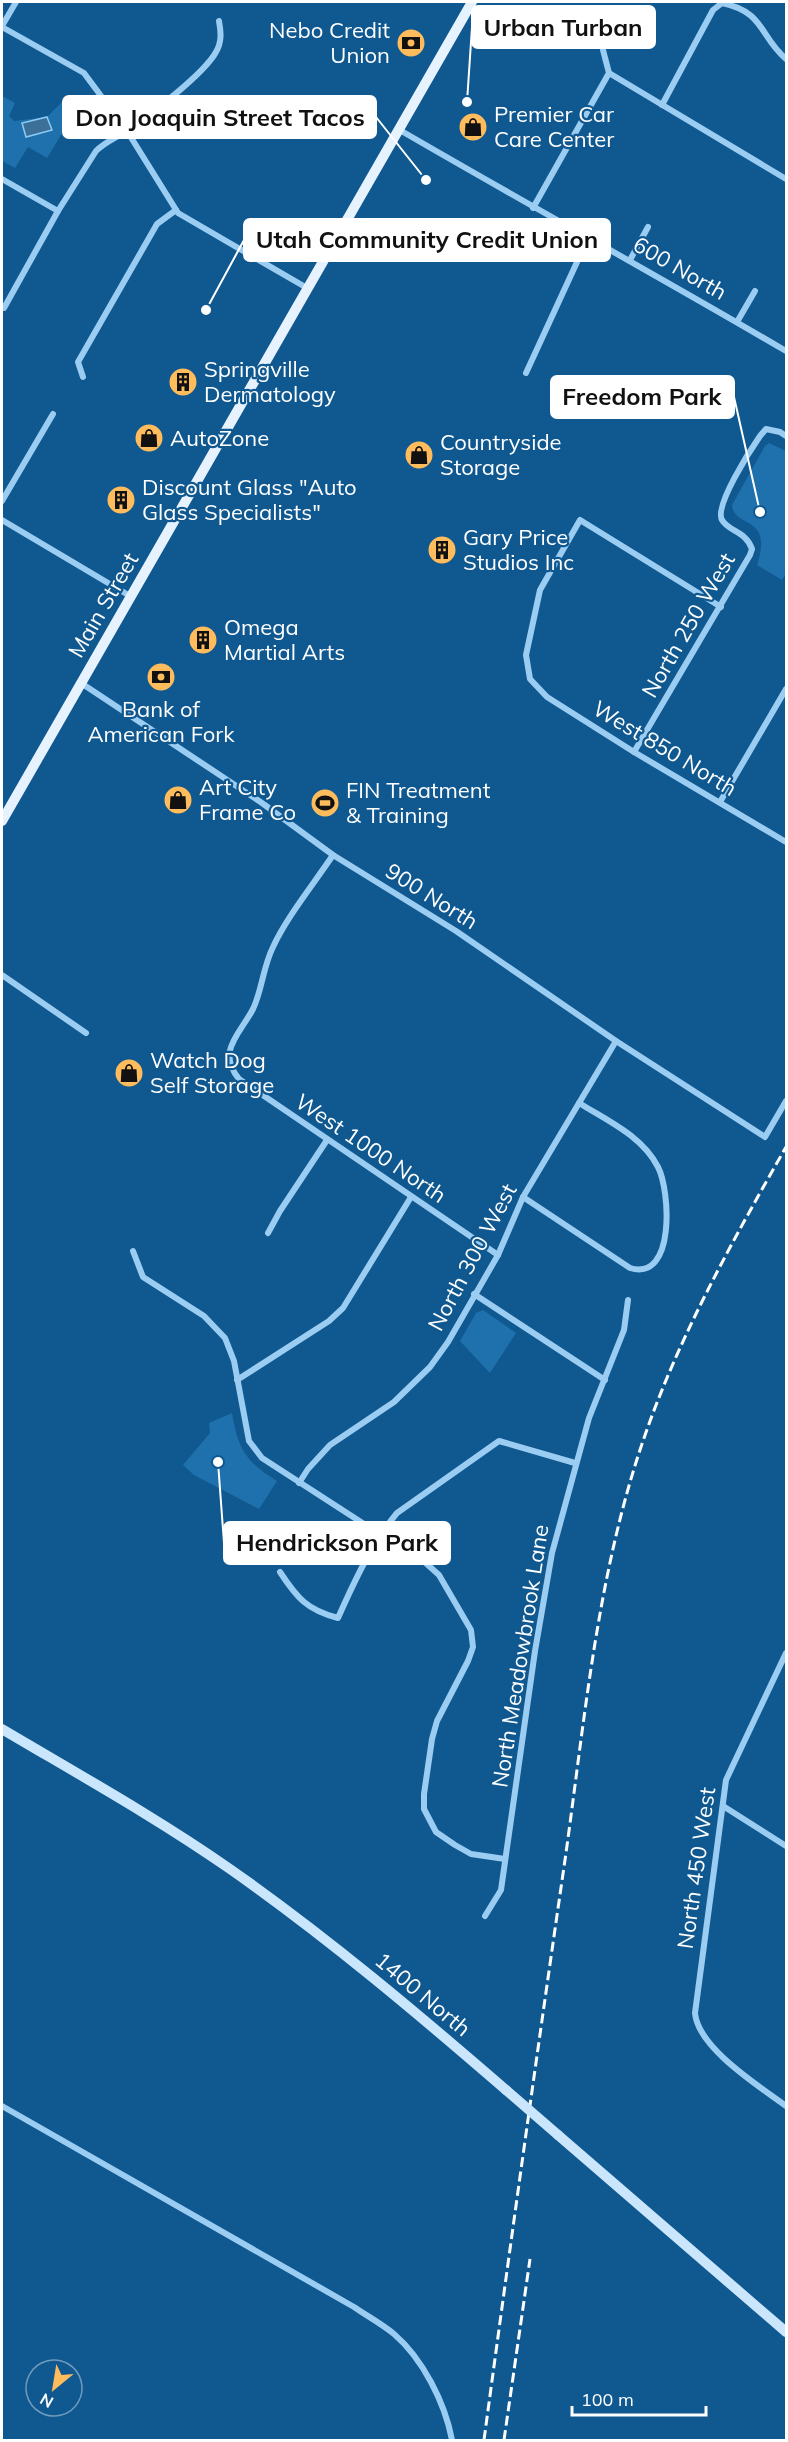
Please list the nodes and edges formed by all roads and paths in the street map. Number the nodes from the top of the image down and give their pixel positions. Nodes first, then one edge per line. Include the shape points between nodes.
1 (16, 2) edge
2 (472, 2) edge
3 (219, 21) dead end
4 (2, 27) edge
5 (603, 50) dead end
6 (786, 59) edge
7 (609, 73) junction
8 (662, 105) junction
9 (398, 129) junction
10 (127, 131) junction
11 (2, 179) edge
12 (786, 179) edge
13 (533, 208) junction
14 (176, 210) junction
15 (58, 211) junction
16 (648, 226) dead end
17 (589, 236) junction
18 (630, 260) junction
19 (307, 288) junction
20 (755, 291) dead end
21 (2, 308) edge
22 (737, 322) junction
23 (786, 351) edge
24 (526, 373) dead end
25 (83, 377) dead end
26 (53, 414) dead end
27 (786, 436) edge
28 (2, 501) edge
29 (2, 520) edge
30 (130, 596) junction
31 (721, 606) junction
32 (81, 683) junction
33 (786, 689) edge
34 (634, 752) junction
35 (720, 802) junction
36 (2, 821) edge
37 (786, 842) edge
38 (333, 855) junction
39 (2, 975) edge
40 (86, 1033) dead end
41 (616, 1041) junction
42 (786, 1101) edge
43 (579, 1103) junction
44 (327, 1140) junction
45 (411, 1197) junction
46 (523, 1197) junction
47 (268, 1233) dead end
48 (133, 1251) dead end
49 (498, 1256) junction
50 (474, 1294) junction
51 (628, 1300) dead end
52 (237, 1380) junction
53 (605, 1380) junction
54 (575, 1463) junction
55 (299, 1483) junction
56 (381, 1535) junction
57 (280, 1572) dead end
58 (786, 1653) edge
59 (2, 1729) edge
60 (723, 1806) junction
61 (786, 1846) edge
62 (505, 1859) junction
63 (486, 1916) dead end
64 (2, 2106) edge
65 (786, 2106) edge
66 (786, 2332) edge
67 (452, 2440) edge

1 - 4 street
2 - 9 main road, Main Street
3 - 10 street via 218,51 204,70
4 - 10 street via 84,74
5 - 7 street
6 - 8 street via 756,19 737,6 722,3 713,10
7 - 8 street
7 - 13 street
8 - 12 street
9 - 13 street, 600 North
9 - 19 main road, Main Street
10 - 14 street
10 - 15 street via 96,151
11 - 15 street
13 - 17 street, 600 North
14 - 19 street
14 - 25 street via 157,224 78,362
15 - 21 street
16 - 18 street
17 - 18 street, 600 North
17 - 24 street
18 - 22 street, 600 North
19 - 30 main road, Main Street
20 - 22 street
22 - 23 street, 600 North
26 - 28 street
27 - 31 street, North 250 West via 766,429 723,501 723,522 747,538 752,549
29 - 30 street
30 - 32 main road, Main Street
31 - 34 street, North 250 West
31 - 34 street, West 850 North via 580,520 540,590 526,655 530,679 548,697
32 - 36 main road, Main Street
32 - 38 street, 900 North via 262,802
33 - 35 street
34 - 35 street, West 850 North
35 - 37 street, West 850 North
38 - 41 street, 900 North via 456,931
38 - 44 street, West 1000 North via 271,950 253,1008 229,1052 230,1064 239,1079
39 - 40 street
41 - 42 street, 900 North via 765,1137
41 - 43 street, North 300 West
43 - 46 street, North 300 West
43 - 46 street via 630,1134 658,1166 664,1185 665,1241 656,1260 642,1270 630,1268
44 - 45 street, West 1000 North
44 - 47 street
45 - 49 street, West 1000 North
45 - 52 street via 343,1308
46 - 49 street, North 300 West
48 - 52 street via 143,1277 204,1316 225,1338
49 - 50 street, North 300 West
50 - 53 street
50 - 55 street, North 300 West via 448,1342 415,1384 330,1445
51 - 53 street, North Meadowbrook Lane via 624,1330
52 - 55 street via 249,1441 262,1458
53 - 54 street, North Meadowbrook Lane
54 - 56 street via 499,1441 397,1513
54 - 62 street, North Meadowbrook Lane via 548,1572
55 - 56 street
56 - 57 street via 338,1618 297,1598
56 - 62 street via 418,1556 439,1575 473,1637 468,1661 437,1721 424,1809 436,1832 471,1854
58 - 60 street, North 450 West via 726,1780
59 - 66 main road, 1400 North, bridge via 134,1806 229,1868 382,1984
60 - 61 street
60 - 65 street, North 450 West via 695,2002 696,2021 698,2030 715,2049
62 - 63 street, North Meadowbrook Lane via 501,1890
64 - 67 street via 354,2307 394,2334 422,2367

